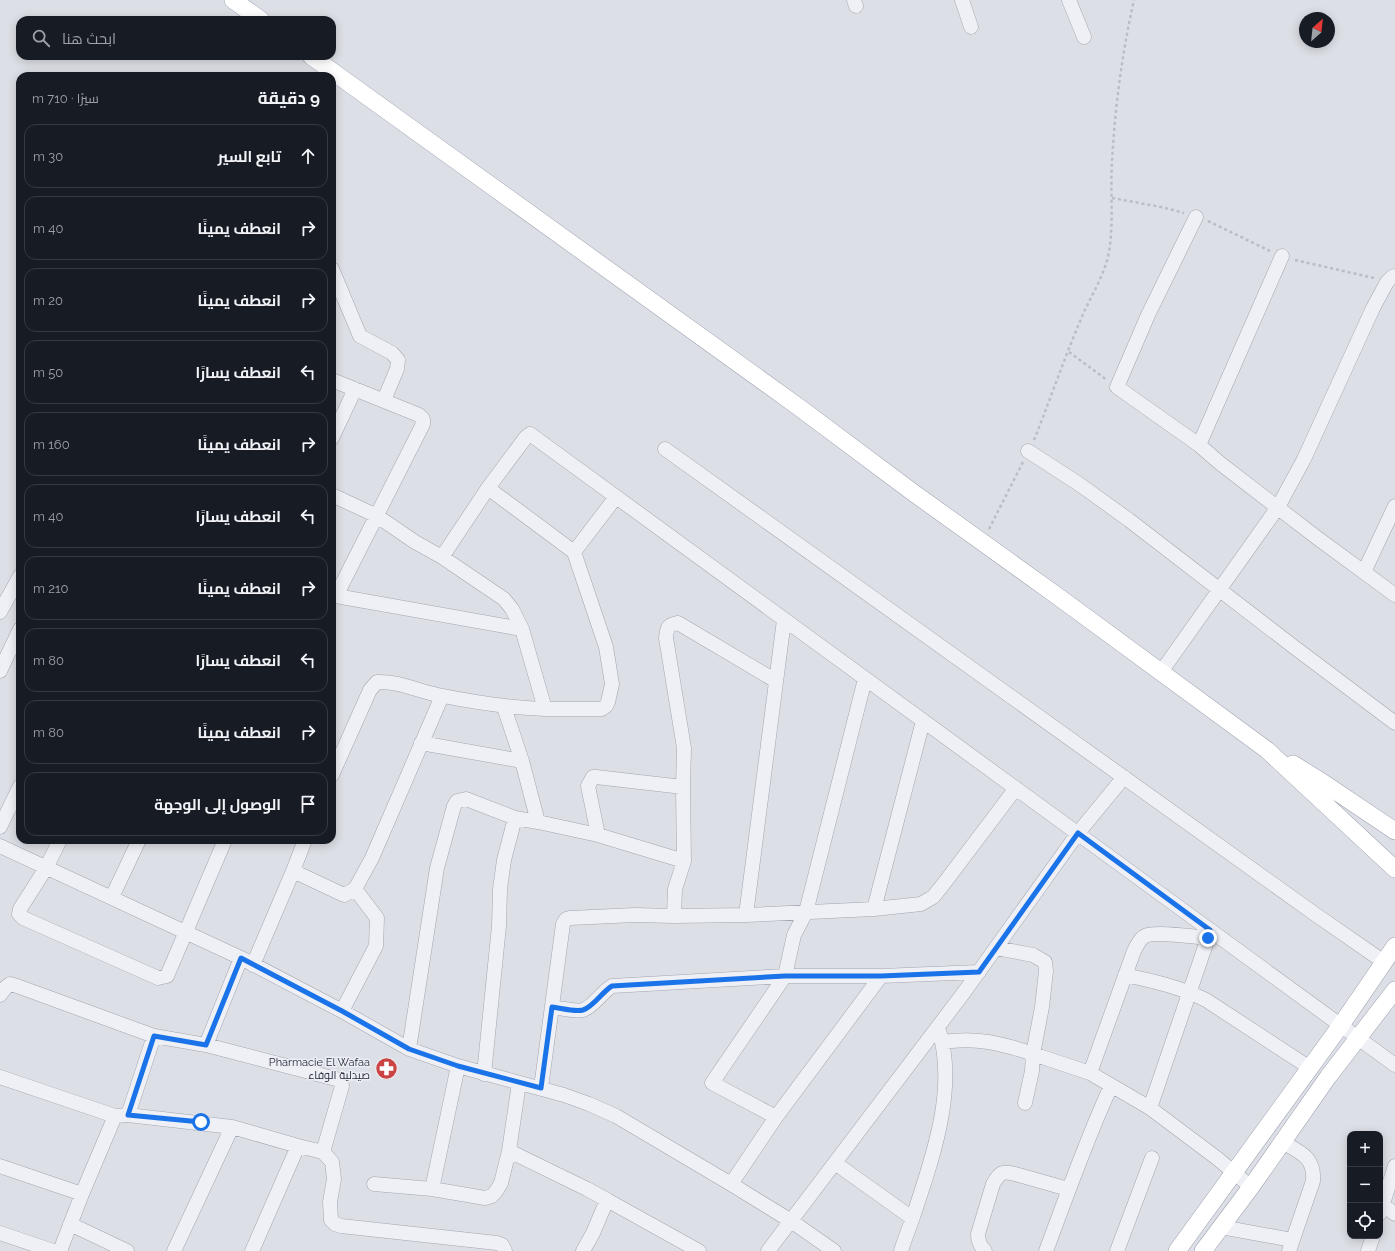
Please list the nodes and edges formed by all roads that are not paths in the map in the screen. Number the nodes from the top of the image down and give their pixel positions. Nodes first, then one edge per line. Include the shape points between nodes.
1 (233, 0) edge
2 (962, 0) edge
3 (1069, 0) edge
4 (255, 16) edge
5 (971, 27) dead end
6 (1084, 37) dead end
7 (314, 60) edge
8 (323, 71) edge
9 (336, 80) edge
10 (1196, 217) road end
11 (1282, 256) road end
12 (336, 279) edge
13 (1391, 279) edge
14 (336, 382) edge
15 (355, 389) junction
16 (384, 400) junction
17 (336, 429) edge
18 (1198, 444) junction
19 (665, 449) dead end
20 (1028, 452) road end
21 (488, 488) junction
22 (336, 497) edge
23 (616, 497) junction
24 (1395, 506) edge
25 (1278, 507) junction
26 (377, 516) junction
27 (574, 552) junction
28 (442, 557) junction
29 (1364, 572) junction
30 (16, 583) edge
31 (1220, 590) junction
32 (336, 592) edge
33 (1395, 595) edge
34 (336, 596) edge
35 (0, 612) edge
36 (784, 620) junction
37 (522, 629) junction
38 (16, 637) edge
39 (0, 671) edge
40 (1161, 672) junction
41 (865, 679) junction
42 (776, 682) junction
43 (442, 696) junction
44 (504, 707) junction
45 (545, 709) junction
46 (923, 721) junction
47 (1395, 723) edge
48 (421, 743) junction
49 (1267, 750) junction
50 (522, 761) junction
51 (336, 766) edge
52 (1124, 776) junction
53 (683, 787) junction
54 (1016, 788) junction
55 (16, 794) edge
56 (515, 818) junction
57 (538, 822) junction
58 (0, 827) edge
59 (1395, 831) edge
60 (1078, 833) junction
61 (598, 835) junction
62 (58, 844) edge
63 (137, 844) edge
64 (223, 844) edge
65 (303, 844) edge
66 (0, 846) edge
67 (684, 861) junction
68 (46, 868) junction
69 (1395, 869) edge
70 (293, 871) junction
71 (356, 890) junction
72 (112, 897) junction
73 (874, 908) junction
74 (806, 912) junction
75 (746, 915) junction
76 (674, 916) junction
77 (187, 932) junction
78 (1209, 934) junction
79 (1395, 946) edge
80 (996, 948) junction
81 (247, 961) junction
82 (1384, 962) junction
83 (979, 972) junction
84 (1126, 975) junction
85 (785, 976) junction
86 (881, 976) junction
87 (2, 989) edge
88 (1395, 990) edge
89 (1190, 992) junction
90 (552, 1007) junction
91 (342, 1011) junction
92 (1341, 1026) junction
93 (938, 1027) junction
94 (154, 1036) junction
95 (1358, 1038) junction
96 (943, 1042) junction
97 (206, 1045) junction
98 (409, 1049) junction
99 (1033, 1054) junction
100 (1395, 1065) edge
101 (458, 1066) junction
102 (1310, 1068) junction
103 (1090, 1073) junction
104 (484, 1074) junction
105 (0, 1077) edge
106 (519, 1083) junction
107 (1111, 1086) junction
108 (541, 1088) junction
109 (1026, 1103) dead end
110 (1150, 1108) junction
111 (122, 1116) junction
112 (776, 1117) junction
113 (232, 1127) junction
114 (1282, 1142) junction
115 (298, 1146) junction
116 (509, 1151) junction
117 (323, 1152) junction
118 (1152, 1158) dead end
119 (835, 1163) junction
120 (0, 1166) edge
121 (1395, 1166) edge
122 (1234, 1172) junction
123 (374, 1184) dead end
124 (731, 1184) junction
125 (1251, 1187) junction
126 (432, 1189) junction
127 (1068, 1189) junction
128 (82, 1194) junction
129 (607, 1200) junction
130 (1383, 1203) edge
131 (1383, 1210) edge
132 (1395, 1214) edge
133 (912, 1218) junction
134 (791, 1221) junction
135 (70, 1224) junction
136 (1221, 1226) junction
137 (0, 1233) edge
138 (1372, 1239) edge
139 (1290, 1246) edge
140 (53, 1251) edge
141 (60, 1251) edge
142 (127, 1251) edge
143 (174, 1251) edge
144 (252, 1251) edge
145 (505, 1251) edge
146 (583, 1251) edge
147 (699, 1251) edge
148 (768, 1251) edge
149 (834, 1251) edge
150 (901, 1251) edge
151 (985, 1251) edge
152 (1046, 1251) edge
153 (1117, 1251) edge
154 (1177, 1251) edge
155 (1203, 1251) edge
156 (1368, 1251) edge

1 - 4 main road
2 - 5 street
3 - 6 street
7 - 8 main road
9 - 40 main road via 770,386
10 - 18 street via 1148,315 1117,387
11 - 18 street
12 - 16 street via 360,336 392,353 398,360 397,369
13 - 25 street via 1373,308 1304,459
14 - 15 street
15 - 16 street
15 - 17 street
16 - 26 street via 419,415 423,419 423,424
18 - 25 street
19 - 52 street
20 - 31 street via 1079,484
21 - 23 street via 530,434
21 - 27 street
21 - 28 street
22 - 26 street
23 - 27 street
23 - 36 street
24 - 29 street
25 - 29 street
25 - 31 street
26 - 28 street
26 - 32 street
27 - 45 street via 606,648 612,684 611,694 602,709
28 - 37 street via 504,599
29 - 33 street
30 - 35 street
31 - 40 street
31 - 47 street
34 - 37 street
36 - 41 street
36 - 42 street
37 - 45 street
38 - 39 street
40 - 49 main road
41 - 46 street
41 - 74 street
42 - 53 street via 678,623 667,628 666,638 684,748
42 - 75 street
43 - 44 street
43 - 48 street
43 - 51 street via 387,682 377,682 370,690
44 - 45 street
44 - 50 street
46 - 54 street
46 - 73 street
48 - 50 street
48 - 71 street
49 - 59 main road via 1322,782
49 - 69 main road
50 - 57 street
52 - 60 street
52 - 82 street
53 - 61 street via 593,777 588,786
53 - 67 street
54 - 60 street
54 - 73 street via 933,897 921,904
55 - 58 street
56 - 57 street
56 - 98 street via 466,799 457,801 454,806 437,868
56 - 104 street via 500,889 499,926
57 - 61 street
60 - 78 street
60 - 80 street
61 - 67 street
62 - 68 street
63 - 72 street
64 - 77 street
65 - 70 street
66 - 68 street
67 - 76 street via 675,889
68 - 72 street
68 - 77 street via 20,909 19,914 23,918 158,978 167,976
70 - 71 street via 344,895
70 - 81 street
71 - 91 street via 377,918 376,946
72 - 77 street
73 - 74 street
74 - 75 street
74 - 85 street via 794,934
75 - 76 street
76 - 90 street via 635,915 566,919 563,924
77 - 81 street
78 - 84 street via 1147,935 1137,944
78 - 89 street
78 - 92 street
79 - 82 main road
80 - 83 street
80 - 99 street via 1033,955 1045,962 1042,1007
81 - 91 street
81 - 97 street
82 - 92 main road
83 - 86 street
83 - 93 street
84 - 89 street
84 - 103 street
85 - 86 street
85 - 90 street via 612,986 582,1010
85 - 112 street via 712,1083
86 - 112 street
87 - 94 street via 10,984 17,986
88 - 95 main road
89 - 102 street
89 - 110 street
90 - 108 street
91 - 98 street
92 - 95 street
92 - 102 main road
93 - 96 street
93 - 119 street
94 - 97 street
94 - 111 street
95 - 100 street
95 - 114 main road
96 - 99 street via 979,1040 1007,1045
96 - 133 street via 944,1094 939,1128
97 - 117 street via 341,1081 342,1086
98 - 101 street
99 - 103 street
99 - 109 street
101 - 104 street
101 - 126 street
102 - 122 main road
103 - 107 street
104 - 106 street
105 - 111 street
106 - 108 street
106 - 116 street
107 - 110 street
107 - 127 street
108 - 124 street via 616,1116
110 - 122 street
111 - 113 street
111 - 128 street
112 - 124 street
113 - 115 street
113 - 143 street
114 - 125 main road
114 - 139 street via 1309,1160 1314,1174
115 - 117 street
115 - 144 street
116 - 126 street via 501,1183 492,1196 485,1198
116 - 129 street
117 - 145 street via 332,1162 334,1179 330,1212 334,1224 497,1242
118 - 153 street
119 - 133 street
119 - 134 street
120 - 128 street
121 - 130 street
122 - 125 street
122 - 154 main road
123 - 126 street
124 - 134 street
125 - 136 main road
127 - 151 street via 1015,1174 1001,1173 993,1184 978,1234 980,1246
127 - 152 street
128 - 135 street
129 - 146 street
129 - 147 street
131 - 132 street
133 - 150 street
134 - 148 street
134 - 149 street
135 - 141 street
135 - 142 street
136 - 139 street
136 - 155 main road
137 - 140 street
138 - 156 street

